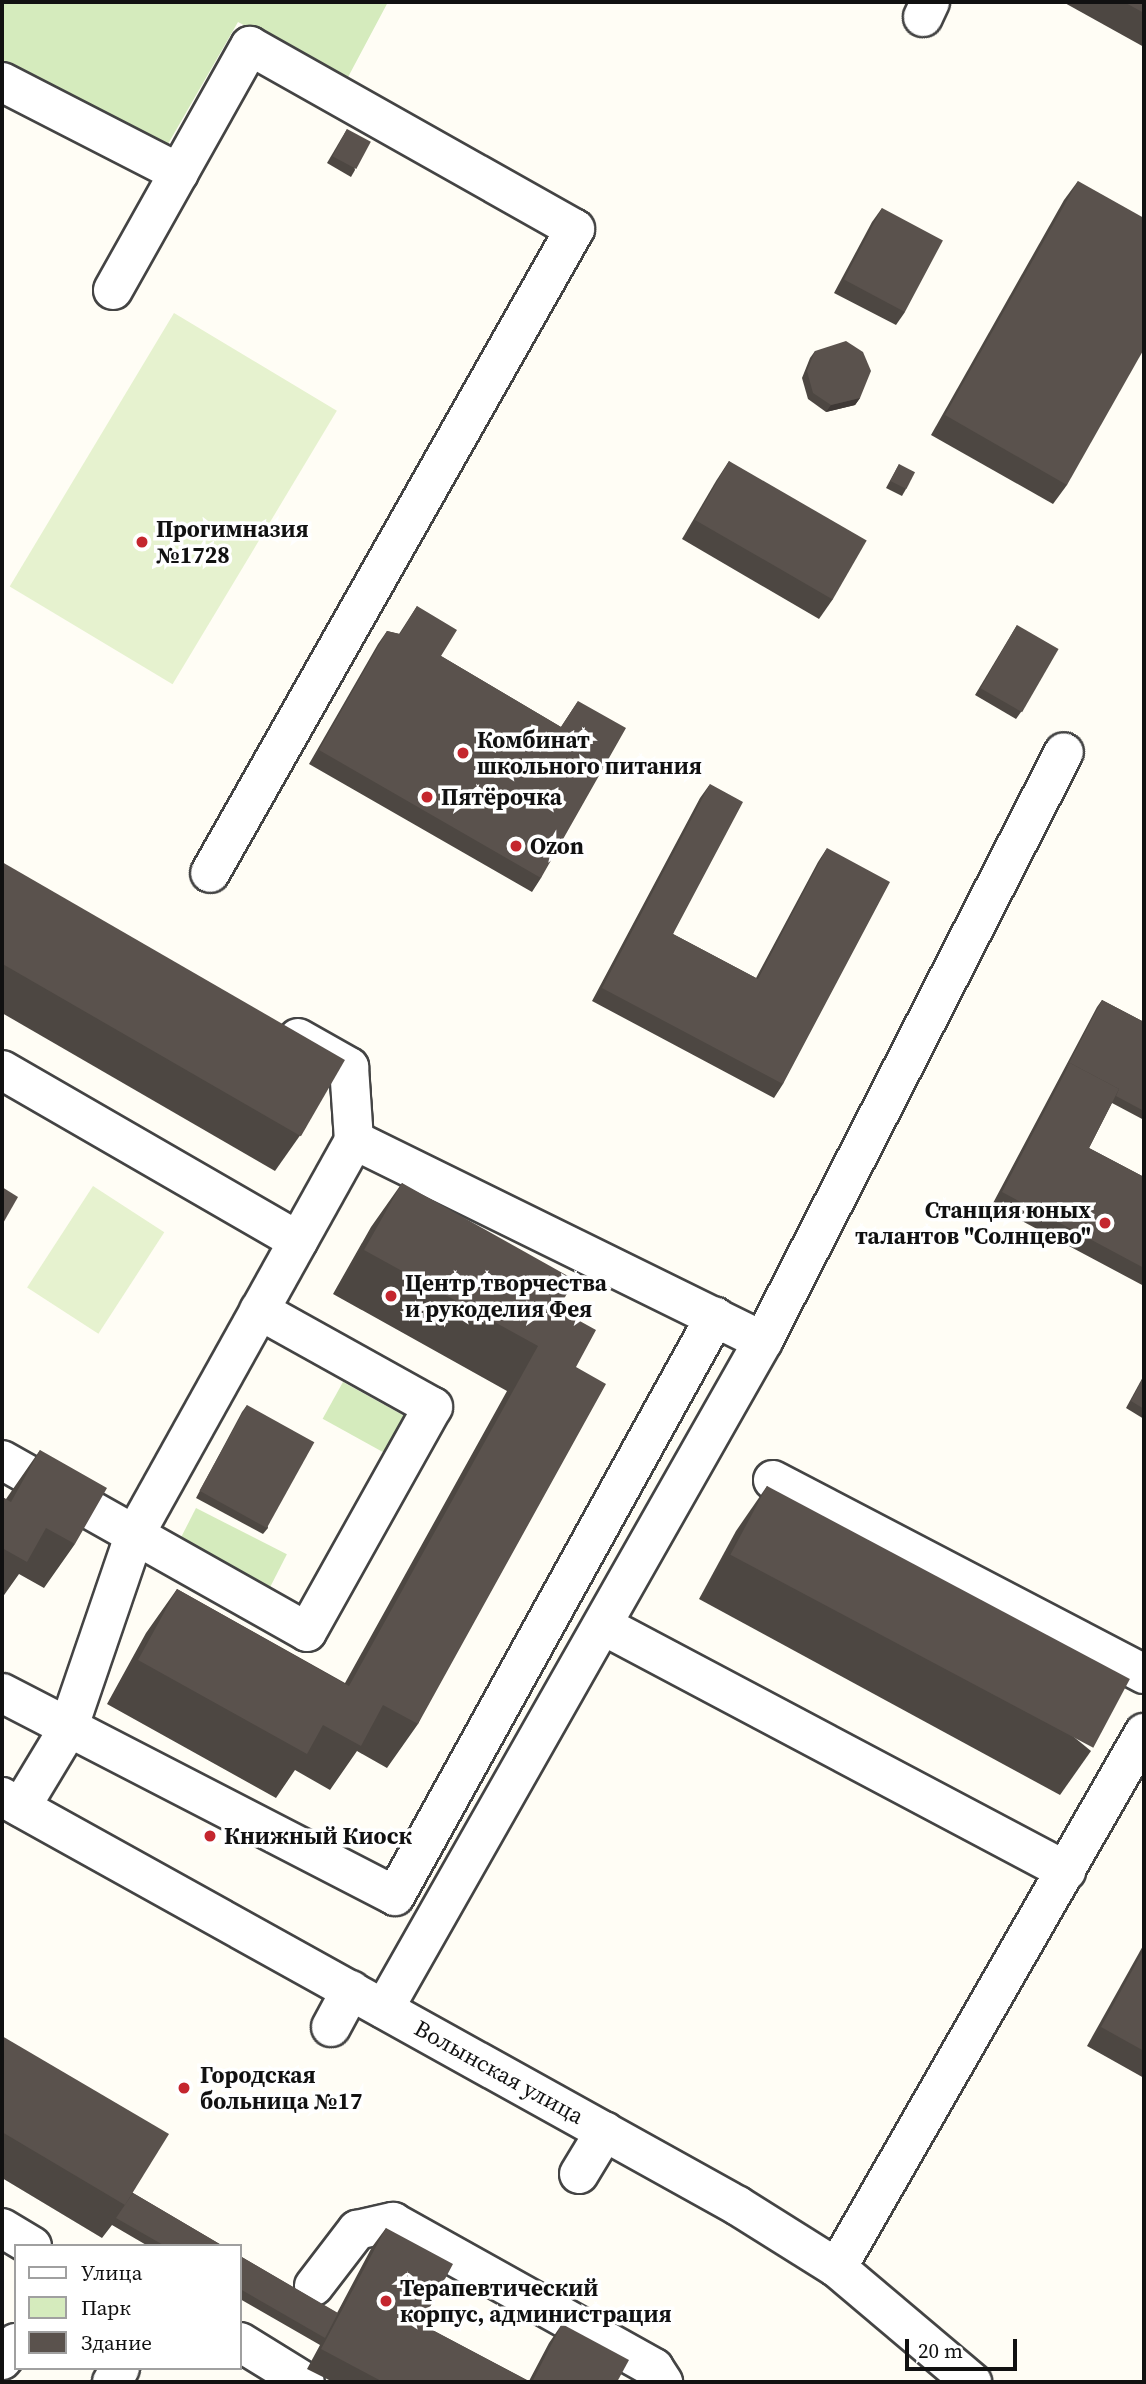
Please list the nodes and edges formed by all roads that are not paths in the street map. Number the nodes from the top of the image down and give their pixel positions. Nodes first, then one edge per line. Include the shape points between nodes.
1 (2, 82) edge
2 (179, 173) junction
3 (113, 290) dead end
4 (1064, 752) dead end
5 (210, 873) dead end
6 (264, 1018) edge
7 (2, 1070) edge
8 (354, 1140) junction
9 (298, 1241) junction
10 (259, 1310) junction
11 (715, 1317) junction
12 (763, 1340) junction
13 (2, 1460) edge
14 (773, 1480) dead end
15 (134, 1536) junction
16 (606, 1627) junction
17 (1144, 1674) edge
18 (2, 1693) edge
19 (68, 1729) junction
20 (1144, 1733) edge
21 (11, 1802) edge
22 (1066, 1871) junction
23 (351, 1990) junction
24 (384, 2009) junction
25 (331, 2027) dead end
26 (605, 2131) junction
27 (579, 2174) dead end
28 (2, 2228) edge
29 (29, 2244) edge
30 (836, 2268) junction
31 (314, 2286) dead end
32 (14, 2345) edge
33 (2, 2360) edge
34 (253, 2361) edge
35 (305, 2382) edge
36 (663, 2382) edge
37 (972, 2382) edge

1 - 2 street
2 - 3 street
2 - 5 street via 250,46 575,229
4 - 12 street
6 - 8 street via 349,1067
7 - 9 street
8 - 9 street
8 - 11 street
9 - 10 street
10 - 15 street
10 - 15 street via 433,1407 307,1632
11 - 12 street
11 - 19 street via 395,1896
12 - 16 street
13 - 15 street
14 - 17 street
15 - 19 street
16 - 22 street
16 - 24 street
18 - 19 street
19 - 21 street
20 - 22 street
21 - 23 street, Волынская улица
22 - 30 street
23 - 24 street, Волынская улица
23 - 25 street
24 - 26 street, Волынская улица
26 - 27 street
26 - 30 street, Волынская улица
28 - 29 street
30 - 37 street, Волынская улица
31 - 36 street via 357,2230 393,2222 654,2368
32 - 33 street
34 - 35 street

